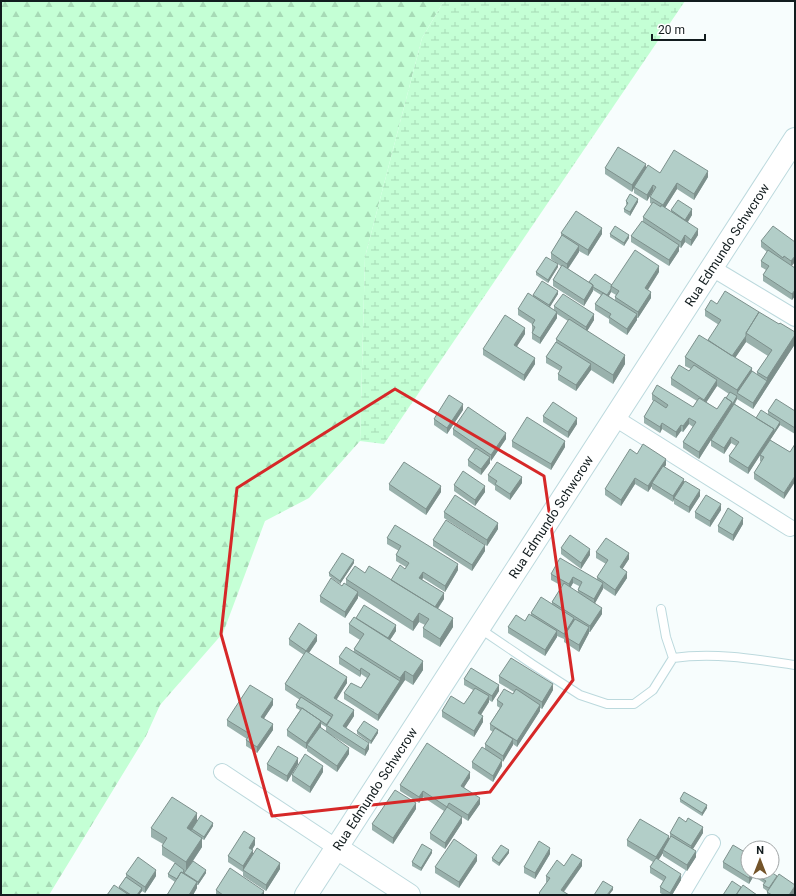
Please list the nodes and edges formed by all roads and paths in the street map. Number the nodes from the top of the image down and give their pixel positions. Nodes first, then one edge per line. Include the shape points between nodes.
1 (795, 140) edge
2 (712, 268) junction
3 (795, 318) edge
4 (615, 418) junction
5 (790, 528) dead end
6 (660, 609) dead end
7 (479, 628) junction
8 (673, 658) junction
9 (795, 665) edge
10 (222, 772) dead end
11 (712, 843) dead end
12 (337, 848) junction
13 (306, 895) edge
14 (410, 895) edge
15 (681, 895) edge

1 - 2 street, Rua Edmundo Schwcrow
2 - 3 street
2 - 4 street, Rua Edmundo Schwcrow
4 - 5 street
4 - 7 street, Rua Edmundo Schwcrow
6 - 8 lane
7 - 8 lane via 580,695 607,704 634,704 653,690
7 - 12 street, Rua Edmundo Schwcrow
8 - 9 lane via 692,655 742,657
10 - 12 street
11 - 15 street
12 - 13 street, Rua Edmundo Schwcrow
12 - 14 street

